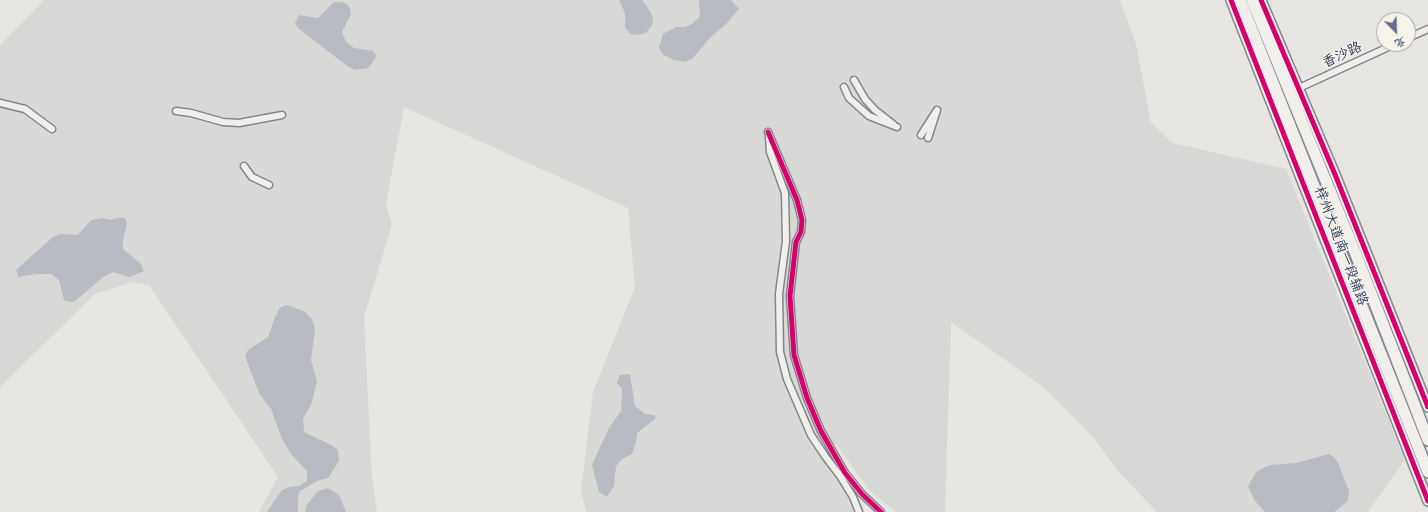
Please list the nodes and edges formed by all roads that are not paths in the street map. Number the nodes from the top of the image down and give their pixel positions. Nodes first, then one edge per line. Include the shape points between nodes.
1 (1231, 0) edge
2 (1240, 0) edge
3 (1252, 0) edge
4 (1261, 0) edge
5 (1428, 29) edge
6 (1416, 34) edge
7 (1378, 52) edge
8 (854, 80) dead end
9 (844, 87) dead end
10 (1299, 88) junction
11 (0, 103) edge
12 (176, 111) dead end
13 (282, 115) dead end
14 (52, 129) dead end
15 (921, 135) dead end
16 (928, 138) dead end
17 (1328, 158) junction
18 (244, 166) dead end
19 (269, 185) dead end
20 (1355, 252) junction
21 (1428, 407) edge
22 (1428, 440) edge
23 (1428, 472) edge
24 (843, 474) junction
25 (1428, 501) edge
26 (859, 512) edge
27 (881, 512) edge

1 - 25 main road, 梓州大道南一段辅路
2 - 23 highway
3 - 20 highway
4 - 10 main road, 梓州大道南一段辅路
5 - 6 street
7 - 10 street, 香沙路
8 - 9 street via 875,110 897,127 869,116 849,98
10 - 17 main road, 梓州大道南一段辅路
11 - 14 street via 25,109
12 - 13 street via 223,122 239,123
15 - 16 street via 937,110
17 - 20 main road
17 - 21 main road, 梓州大道南一段辅路
18 - 19 street via 252,177
20 - 22 highway
24 - 24 street via 807,398 794,355 790,296 796,242 801,232 802,220 797,200 768,132 770,152 785,193 786,241 780,294 780,352 787,379 811,435 824,456
24 - 26 street
24 - 27 street

